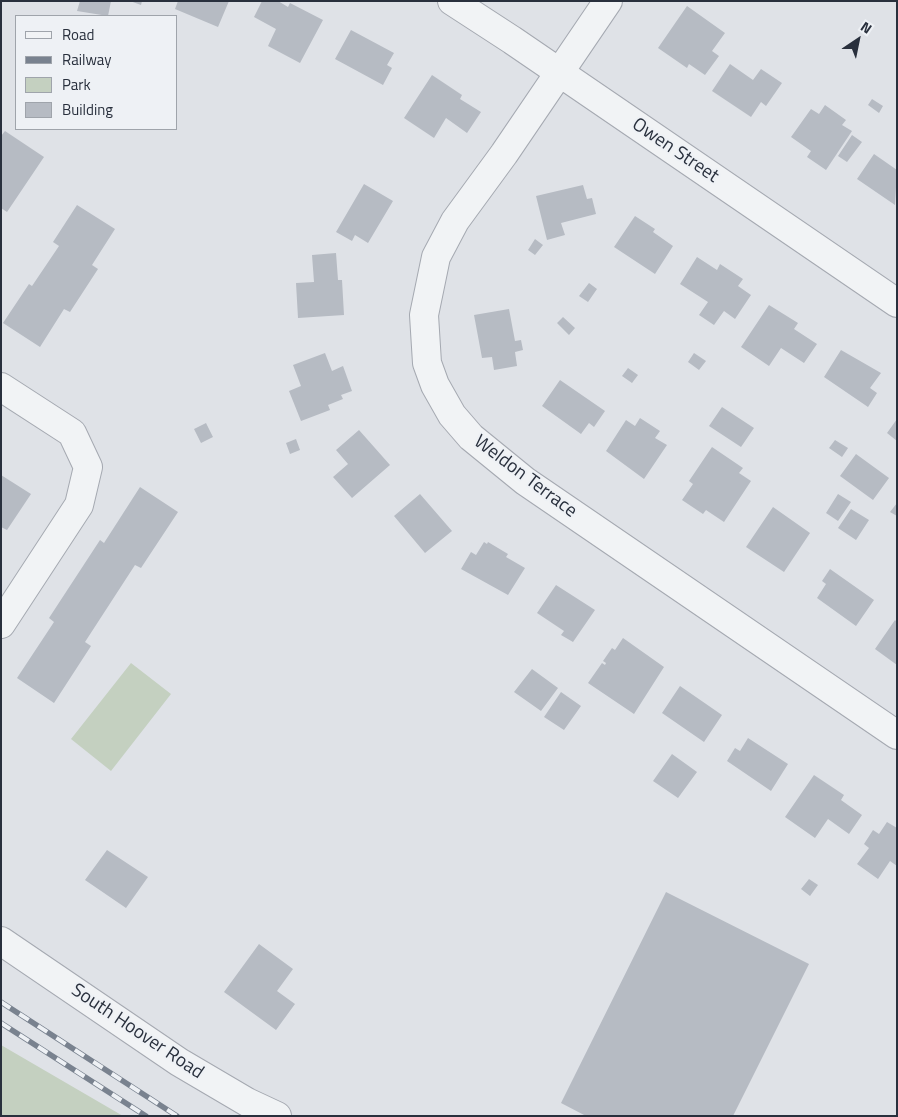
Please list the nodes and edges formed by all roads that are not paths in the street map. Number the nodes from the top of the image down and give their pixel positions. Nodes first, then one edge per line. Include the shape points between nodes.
1 (452, 1) edge
2 (608, 1) edge
3 (560, 73) junction
4 (897, 303) edge
5 (1, 387) edge
6 (1, 624) edge
7 (897, 735) edge
8 (1, 941) edge
9 (277, 1116) edge

1 - 3 street, Owen Street
2 - 3 street, Weldon Terrace
3 - 4 street, Owen Street
3 - 7 street, Weldon Terrace via 455,221 436,257 424,315 427,363 435,385 452,415 471,437 524,481
5 - 6 street via 72,433 88,467 79,505
8 - 9 street, South Hoover Road via 179,1062

